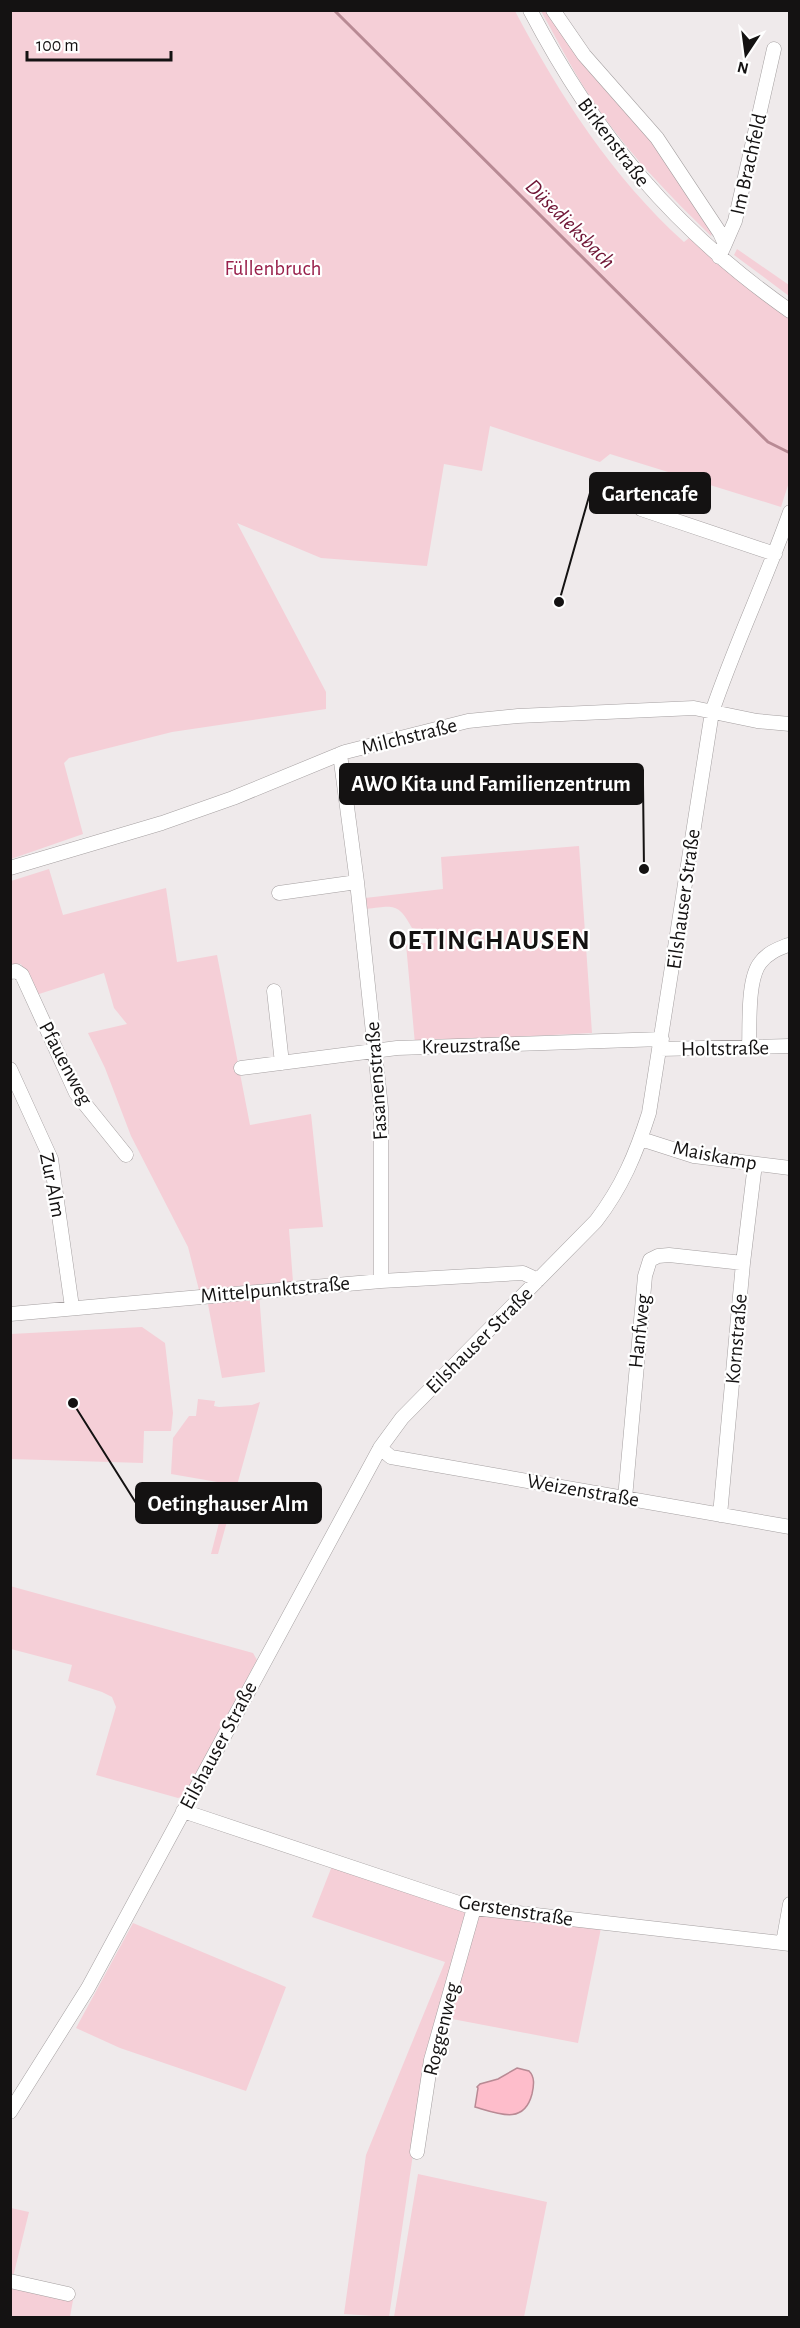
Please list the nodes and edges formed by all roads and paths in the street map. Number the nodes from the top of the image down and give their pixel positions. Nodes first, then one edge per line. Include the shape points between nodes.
1 (530, 10) edge
2 (553, 10) edge
3 (774, 49) dead end
4 (725, 244) junction
5 (719, 257) junction
6 (789, 311) edge
7 (640, 509) dead end
8 (789, 514) edge
9 (775, 554) junction
10 (712, 712) junction
11 (789, 724) edge
12 (340, 754) junction
13 (10, 868) edge
14 (357, 882) junction
15 (279, 893) dead end
16 (788, 945) edge
17 (10, 972) edge
18 (274, 991) dead end
19 (661, 1044) junction
20 (789, 1046) edge
21 (748, 1048) junction
22 (376, 1051) junction
23 (282, 1063) junction
24 (241, 1068) dead end
25 (10, 1070) edge
26 (641, 1138) junction
27 (126, 1155) dead end
28 (755, 1164) junction
29 (789, 1168) edge
30 (744, 1263) junction
31 (538, 1280) junction
32 (381, 1281) junction
33 (72, 1307) junction
34 (10, 1314) edge
35 (380, 1448) junction
36 (625, 1498) junction
37 (720, 1515) junction
38 (789, 1527) edge
39 (183, 1811) junction
40 (789, 1904) edge
41 (474, 1908) junction
42 (786, 1944) edge
43 (10, 2112) edge
44 (417, 2152) dead end
45 (10, 2282) edge
46 (68, 2294) dead end

1 - 5 street, Birkenstraße via 558,63 608,138 640,179
2 - 4 street, Birkenstraße via 584,56 657,138
3 - 4 street, Im Brachfeld via 735,221
4 - 5 street
5 - 6 street, Birkenstraße
7 - 9 street
8 - 9 street, Eilshauser Straße
9 - 10 street, Eilshauser Straße
10 - 11 street, Milchstraße
10 - 12 street, Milchstraße via 694,708 468,721
10 - 19 street, Eilshauser Straße
12 - 13 street, Milchstraße via 233,798
12 - 14 street, Fasanenstraße
14 - 15 street
14 - 22 street, Fasanenstraße
16 - 21 street via 767,956 756,970
17 - 27 street, Pfauenweg via 22,975 76,1093
18 - 23 street
19 - 21 street, Holtstraße
19 - 22 street, Kreuzstraße via 480,1045
19 - 26 street, Eilshauser Straße
20 - 21 street, Holtstraße
22 - 23 street, Kreuzstraße
22 - 32 street, Fasanenstraße via 381,1108
23 - 24 street, Kreuzstraße
25 - 33 street, Zur Alm via 51,1159
26 - 28 street, Maiskamp via 694,1156
26 - 31 street, Eilshauser Straße via 612,1200
28 - 29 street, Maiskamp
28 - 30 street, Kornstraße
30 - 36 street, Hanfweg via 669,1255 650,1260 645,1276
30 - 37 street, Kornstraße
31 - 32 street, Mittelpunktstraße via 523,1273
31 - 35 street, Eilshauser Straße via 402,1418
32 - 33 street, Mittelpunktstraße
33 - 34 street, Mittelpunktstraße
35 - 36 street, Weizenstraße via 391,1457
35 - 39 street, Eilshauser Straße
36 - 37 street, Weizenstraße
37 - 38 street, Weizenstraße
39 - 41 street, Gerstenstraße
39 - 43 street, Eilshauser Straße via 88,1988
40 - 42 street
41 - 42 street, Gerstenstraße
41 - 44 street, Roggenweg via 431,2060
45 - 46 street

